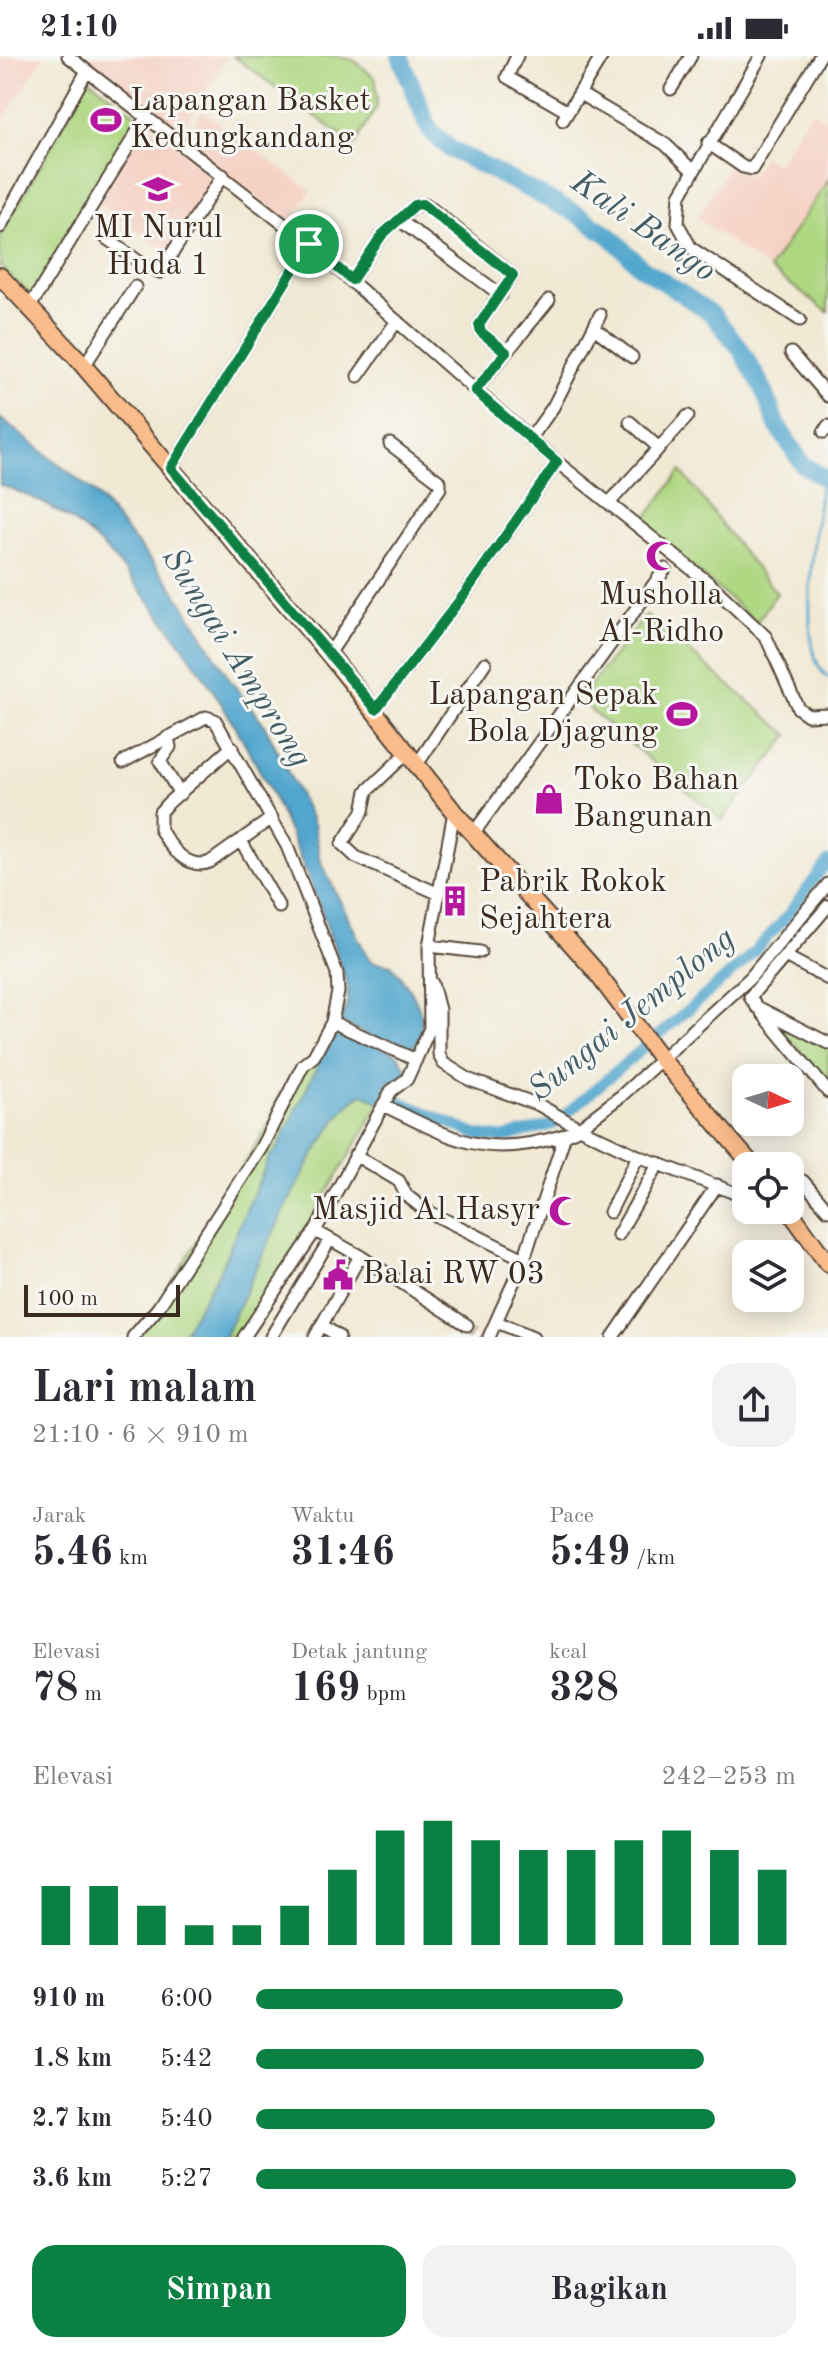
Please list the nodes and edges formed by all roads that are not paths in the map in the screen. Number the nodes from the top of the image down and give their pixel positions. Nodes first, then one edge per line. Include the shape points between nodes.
1 (68, 56) edge
2 (517, 56) edge
3 (602, 56) edge
4 (691, 56) edge
5 (761, 56) edge
6 (820, 56) edge
7 (87, 71) junction
8 (671, 89) dead end
9 (580, 94) junction
10 (147, 116) junction
11 (708, 143) junction
12 (693, 171) junction
13 (223, 175) junction
14 (399, 220) junction
15 (0, 227) edge
16 (106, 238) dead end
17 (309, 244) junction
18 (0, 276) edge
19 (352, 280) junction
20 (135, 287) dead end
21 (501, 295) junction
22 (549, 300) dead end
23 (31, 305) junction
24 (600, 315) dead end
25 (800, 320) dead end
26 (397, 321) junction
27 (594, 328) junction
28 (506, 352) junction
29 (791, 353) dead end
30 (632, 357) dead end
31 (84, 366) junction
32 (358, 376) dead end
33 (475, 391) junction
34 (828, 396) edge
35 (688, 416) dead end
36 (630, 422) dead end
37 (530, 439) junction
38 (390, 444) dead end
39 (659, 448) junction
40 (557, 462) junction
41 (171, 468) junction
42 (610, 502) junction
43 (665, 569) dead end
44 (329, 654) junction
45 (485, 663) dead end
46 (376, 709) junction
47 (828, 714) edge
48 (168, 737) junction
49 (232, 747) junction
50 (413, 757) junction
51 (123, 762) dead end
52 (180, 794) junction
53 (454, 812) junction
54 (272, 818) junction
55 (473, 834) junction
56 (241, 841) junction
57 (828, 884) edge
58 (437, 893) junction
59 (279, 907) dead end
60 (826, 911) edge
61 (429, 946) junction
62 (480, 952) dead end
63 (785, 956) junction
64 (428, 967) junction
65 (828, 979) edge
66 (757, 1007) junction
67 (335, 1023) junction
68 (828, 1043) edge
69 (411, 1058) junction
70 (661, 1059) junction
71 (828, 1092) edge
72 (384, 1104) junction
73 (577, 1126) junction
74 (565, 1135) junction
75 (741, 1152) edge
76 (355, 1155) junction
77 (638, 1156) junction
78 (659, 1163) junction
79 (804, 1182) edge
80 (717, 1185) junction
81 (732, 1192) edge
82 (828, 1210) edge
83 (610, 1212) dead end
84 (799, 1224) edge
85 (315, 1231) junction
86 (618, 1235) dead end
87 (329, 1241) junction
88 (360, 1256) junction
89 (524, 1259) junction
90 (828, 1264) edge
91 (497, 1322) junction
92 (322, 1325) junction
93 (467, 1325) tunnel mouth
94 (618, 1335) edge
95 (133, 1337) edge
96 (244, 1337) edge
97 (271, 1337) edge
98 (315, 1337) edge
99 (339, 1337) edge
100 (486, 1337) edge
101 (533, 1337) edge

1 - 7 street
2 - 9 street via 507,77 566,116
3 - 9 street
4 - 8 street
5 - 11 street
6 - 11 street via 754,167 743,167
7 - 10 street
7 - 15 street
9 - 12 street via 665,144
10 - 13 street
10 - 23 street
11 - 12 street
12 - 25 street via 677,207 682,238
13 - 16 street via 160,272
13 - 17 street
14 - 19 street via 382,235
14 - 21 street
14 - 21 street via 415,205 427,205 511,271 513,277
17 - 19 street
17 - 41 street
18 - 23 main road
19 - 26 street
20 - 31 street
21 - 28 street via 479,329
22 - 28 street
23 - 31 main road
24 - 27 street
26 - 32 street
26 - 33 street
27 - 30 street
27 - 37 street
28 - 33 street
29 - 34 street
31 - 41 main road
33 - 37 street
35 - 39 street
36 - 39 street
37 - 40 street
38 - 44 street via 440,482 440,488
39 - 42 street
40 - 42 street
40 - 46 street
41 - 44 main road
42 - 47 street via 766,637 798,708 808,715
43 - 55 street
44 - 46 main road
45 - 50 street
46 - 50 main road
48 - 49 street via 209,717
48 - 51 street
48 - 52 street via 170,747 160,761
49 - 52 street
49 - 54 street
50 - 53 main road
50 - 58 street via 367,791 363,811 342,844 356,857
52 - 56 street via 160,812 160,829 189,863 210,862
53 - 55 main road
53 - 58 street
54 - 56 street
54 - 67 street via 337,973
55 - 70 main road via 593,968
56 - 59 street
57 - 70 street via 750,978
58 - 61 street
60 - 63 street
61 - 62 street
61 - 64 street
63 - 65 street
63 - 66 street via 751,993
64 - 69 street via 431,1022
64 - 73 street via 439,1010 443,1063
66 - 68 street
66 - 71 street
67 - 69 street
67 - 95 street via 303,1065 261,1148 158,1308
69 - 72 street via 403,1084
70 - 73 street
70 - 75 main road
72 - 74 street via 468,1145 509,1149
72 - 76 street
73 - 74 street
73 - 77 street
74 - 89 street
76 - 85 street
76 - 89 street via 399,1181 406,1195 425,1210
77 - 78 street
77 - 83 street
78 - 80 street
78 - 86 street
79 - 82 street
80 - 81 street
80 - 94 street
84 - 90 main road
85 - 87 street
85 - 96 street
87 - 88 street
87 - 97 street
88 - 92 street
88 - 93 street
89 - 91 street
91 - 100 street
91 - 101 street
92 - 98 street
92 - 99 street

